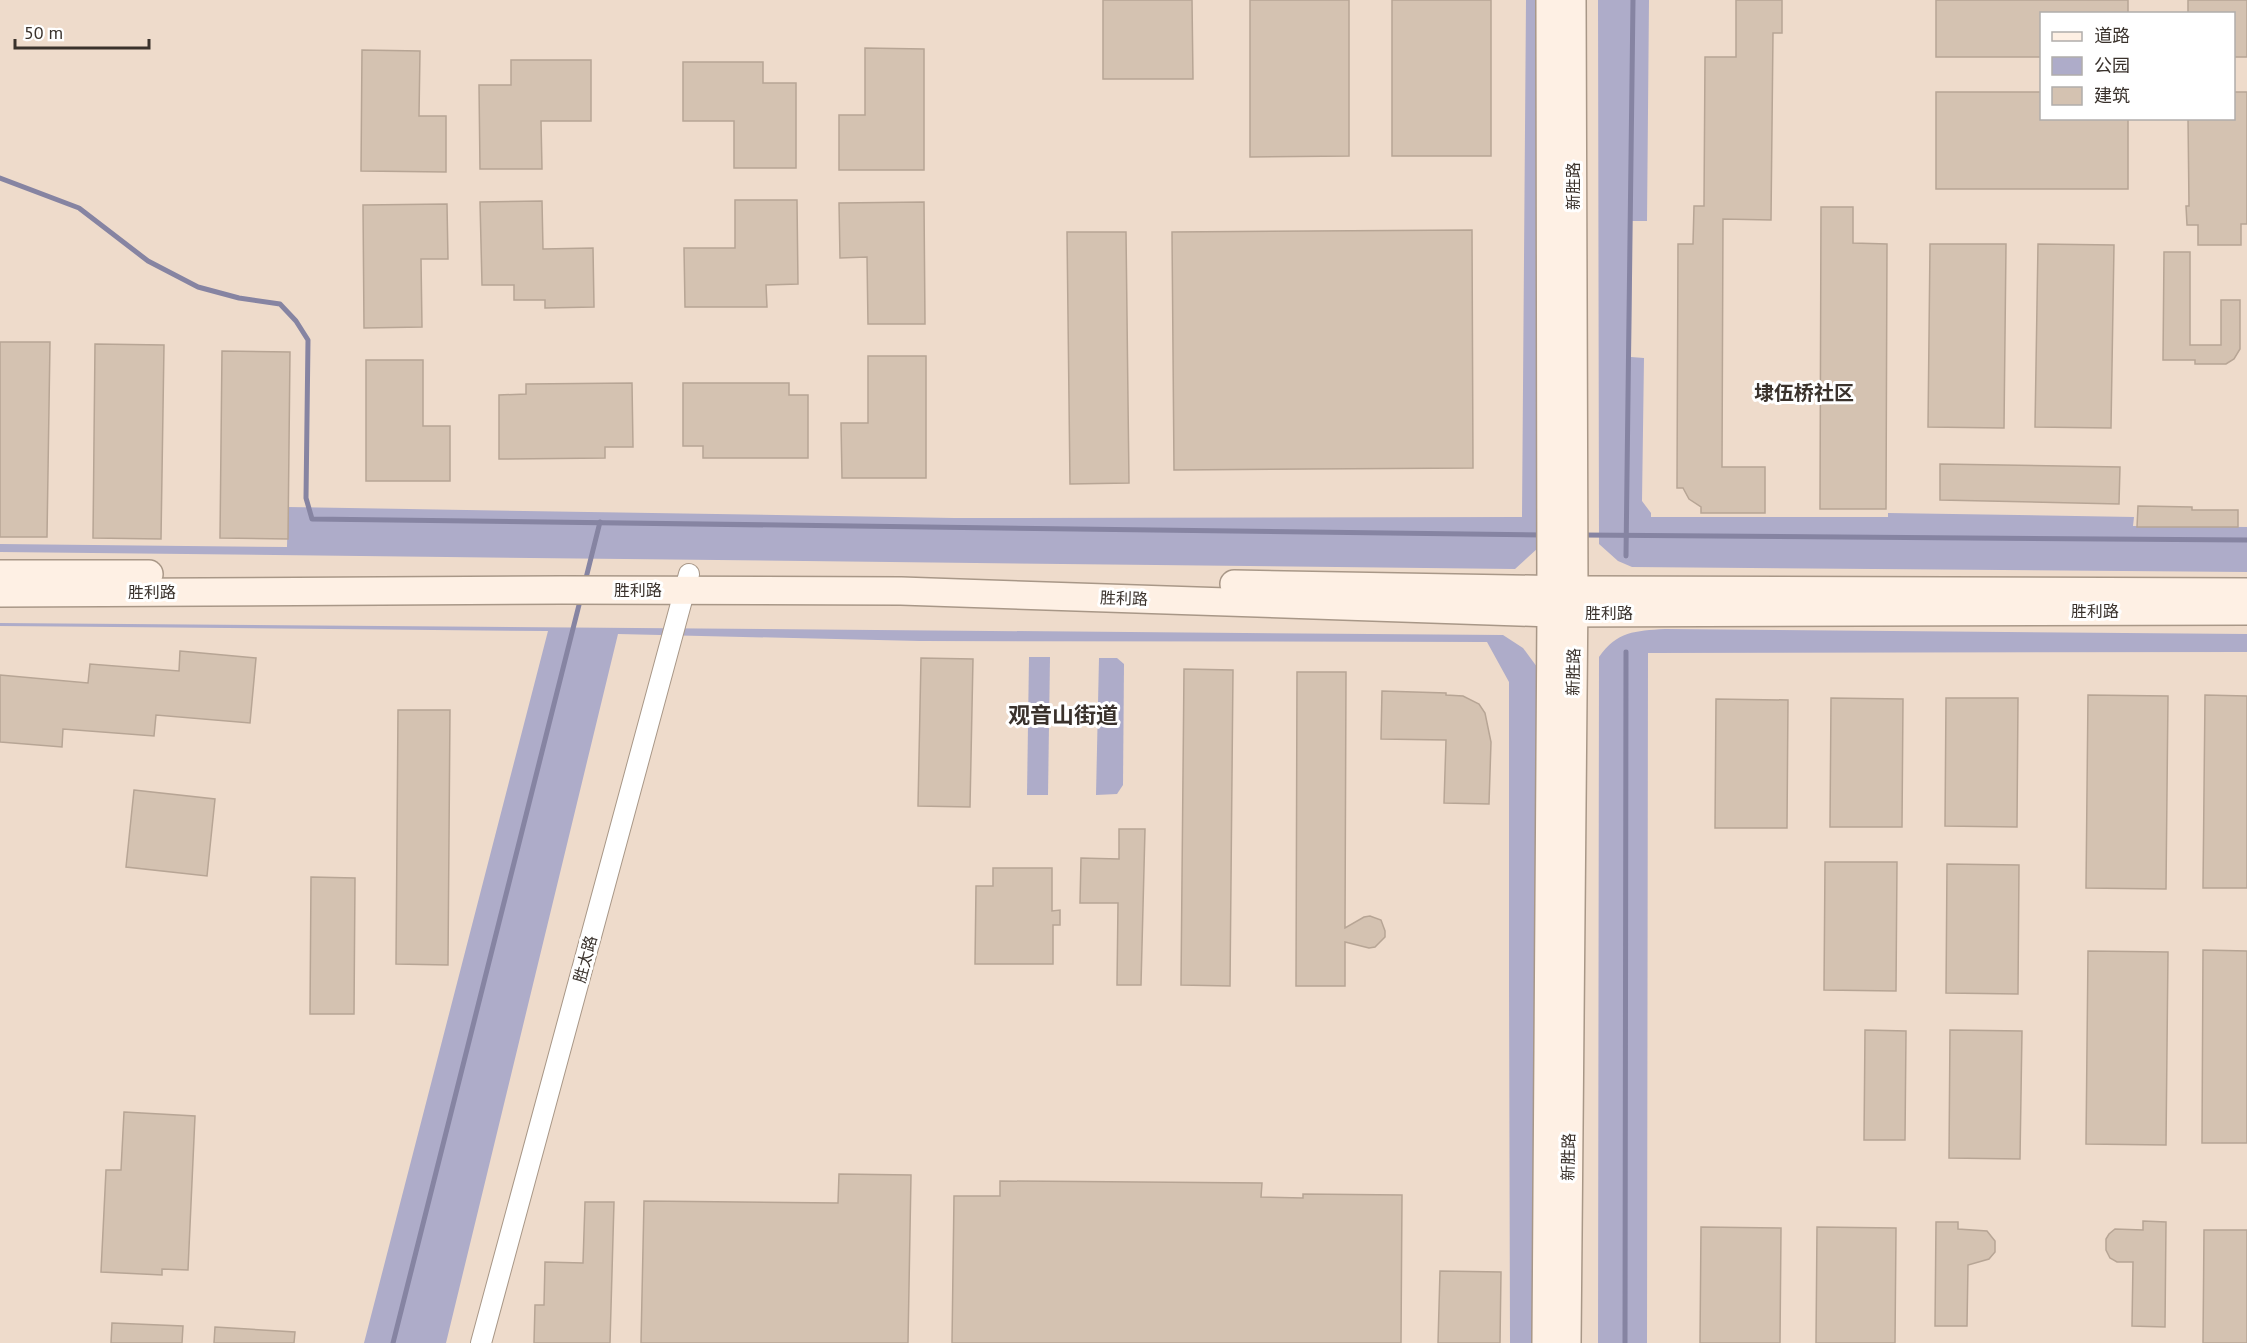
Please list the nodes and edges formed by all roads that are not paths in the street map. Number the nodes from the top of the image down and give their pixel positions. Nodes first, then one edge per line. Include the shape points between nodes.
1 (1550, 0) edge
2 (1572, 0) edge
3 (0, 574) edge
4 (562, 581) junction
5 (687, 583) junction
6 (2247, 592) edge
7 (0, 593) edge
8 (1562, 602) junction
9 (2247, 611) edge
10 (481, 1343) edge
11 (1546, 1343) edge
12 (1567, 1343) edge

1 - 8 street, 新胜路
2 - 8 street, 新胜路
3 - 4 street, 胜利路
4 - 5 street, 胜利路
4 - 7 street, 胜利路
5 - 8 street, 胜利路 via 901,575
5 - 10 street, 胜太路
6 - 8 street, 胜利路
8 - 9 street, 胜利路
8 - 11 street, 新胜路
8 - 12 street, 新胜路

